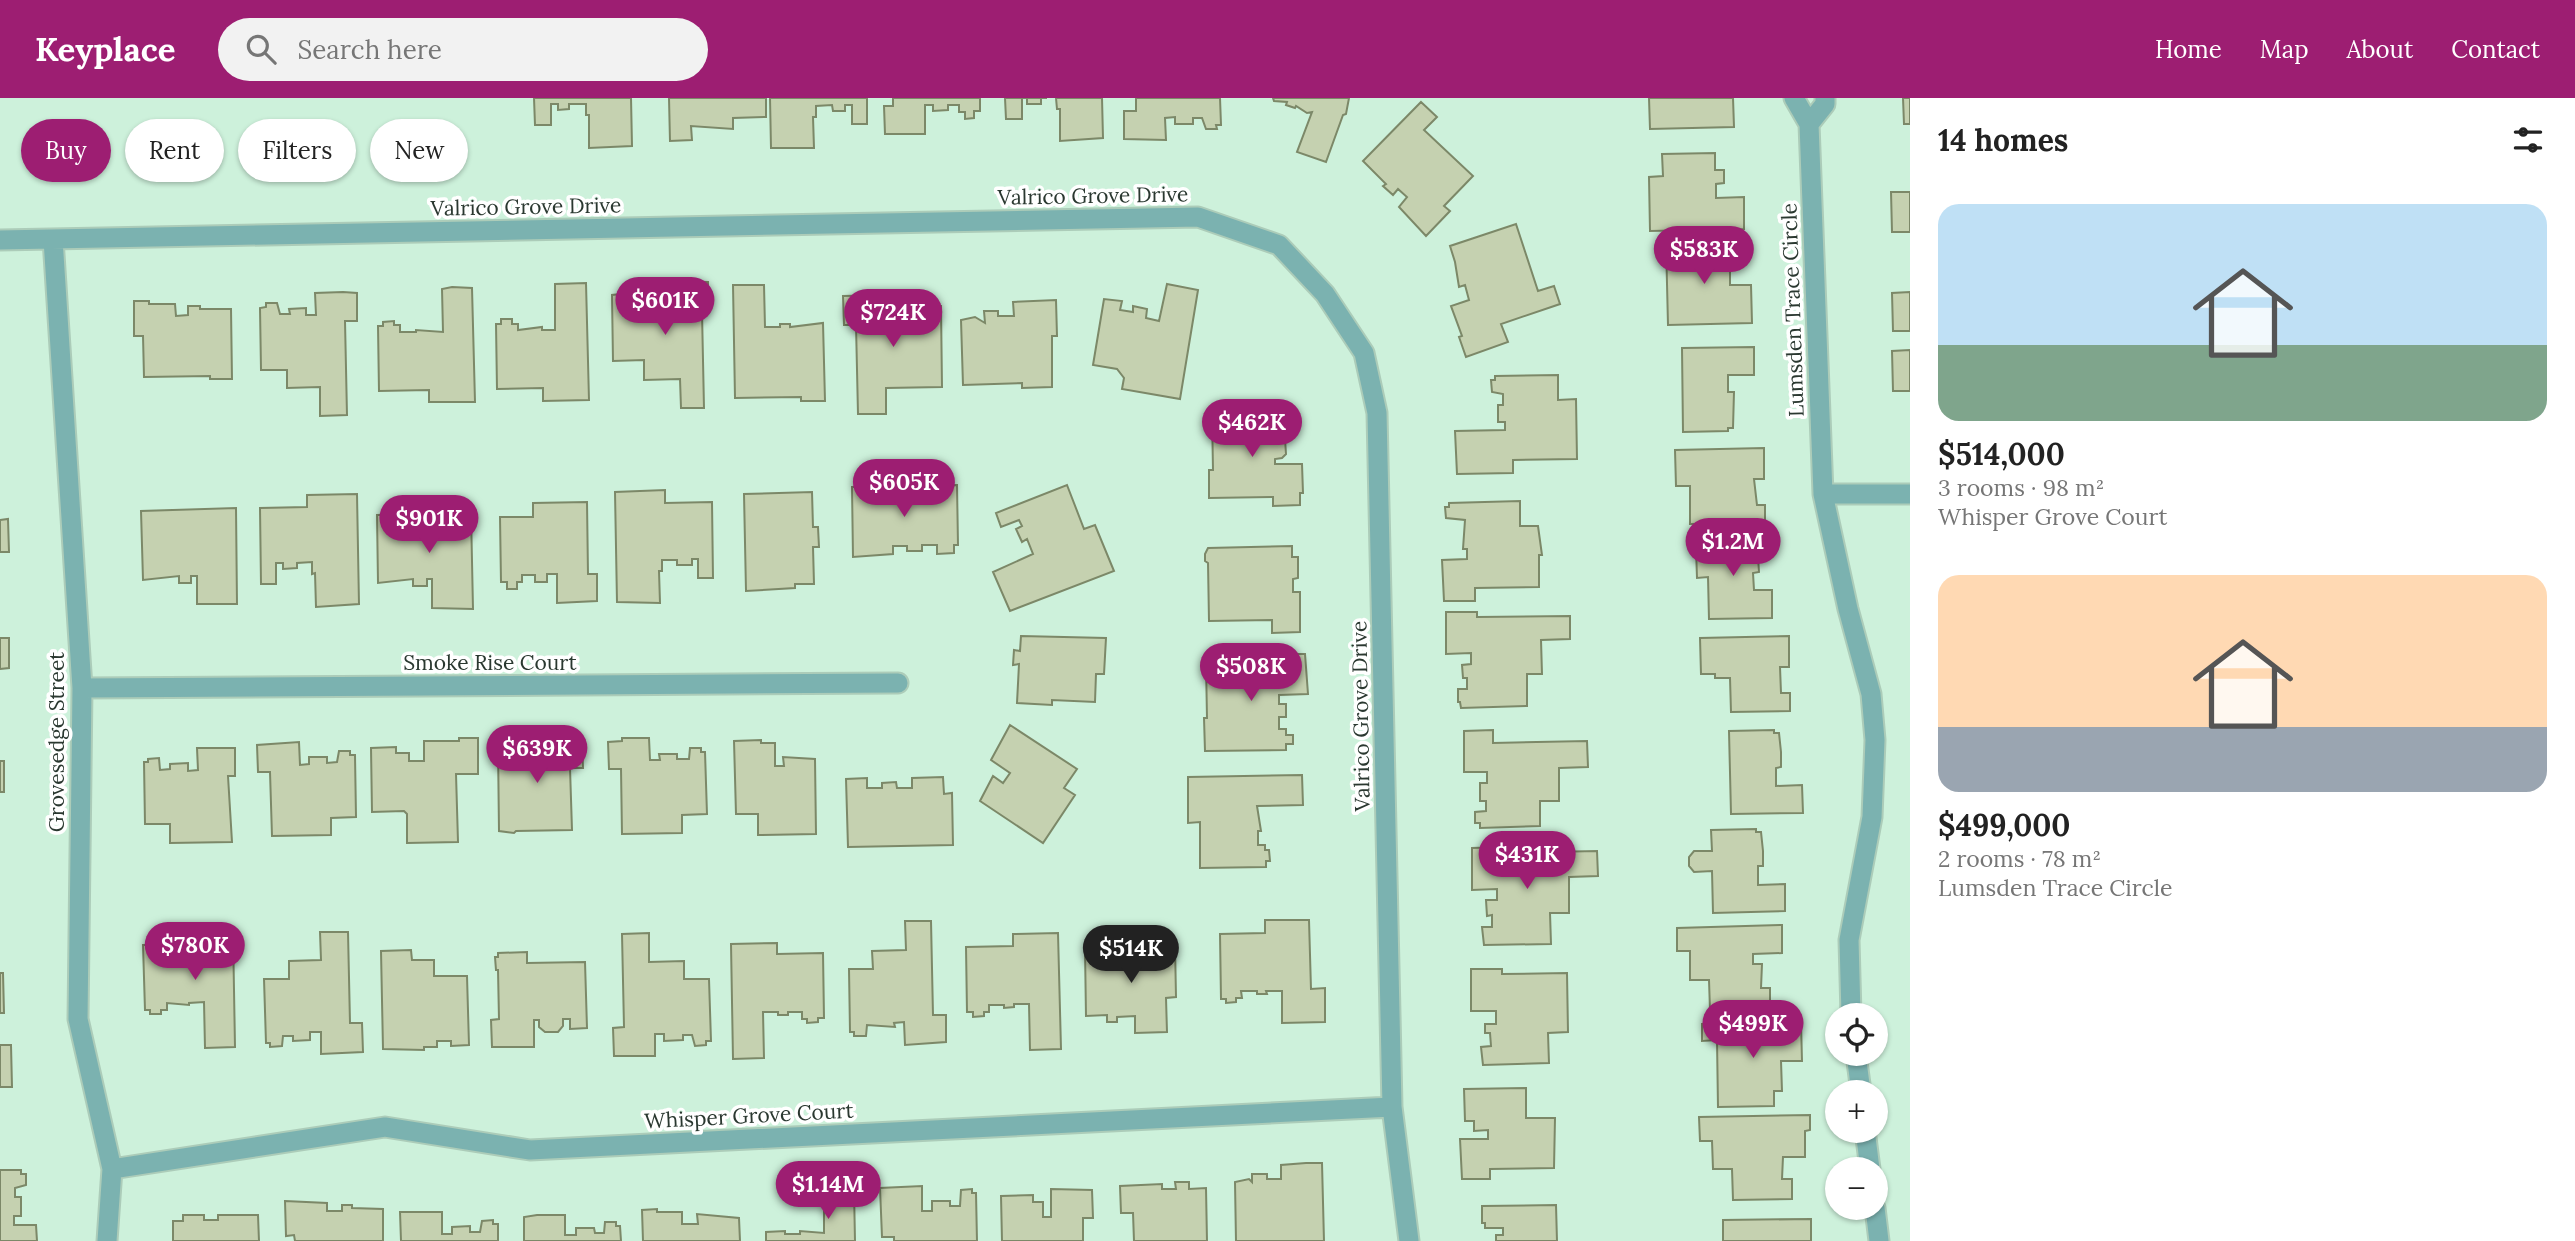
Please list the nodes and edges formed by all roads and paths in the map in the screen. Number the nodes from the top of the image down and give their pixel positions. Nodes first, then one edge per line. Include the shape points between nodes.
1 (1794, 98) edge
2 (1825, 98) edge
3 (1809, 124) junction
4 (52, 239) junction
5 (0, 240) edge
6 (1823, 494) junction
7 (1910, 494) edge
8 (898, 683) dead end
9 (82, 688) junction
10 (1851, 1003) edge
11 (1392, 1108) junction
12 (112, 1169) junction
13 (1876, 1220) edge
14 (107, 1241) edge
15 (1409, 1241) edge
16 (1879, 1241) edge

1 - 3 street, Lumsden Trace Circle
2 - 3 street
3 - 6 street, Lumsden Trace Circle
4 - 5 street, Valrico Grove Drive
4 - 9 street, Grovesedge Street
4 - 11 street, Valrico Grove Drive via 1198,217 1279,246 1325,293 1364,353 1377,414
6 - 7 street
6 - 10 street, Lumsden Trace Circle via 1871,694 1875,740 1872,817 1849,940
8 - 9 street, Smoke Rise Court
9 - 12 street, Grovesedge Street via 78,1019
11 - 12 street, Whisper Grove Court via 530,1150 385,1127
11 - 15 street, Valrico Grove Drive
12 - 14 street, Grovesedge Street
13 - 16 street

